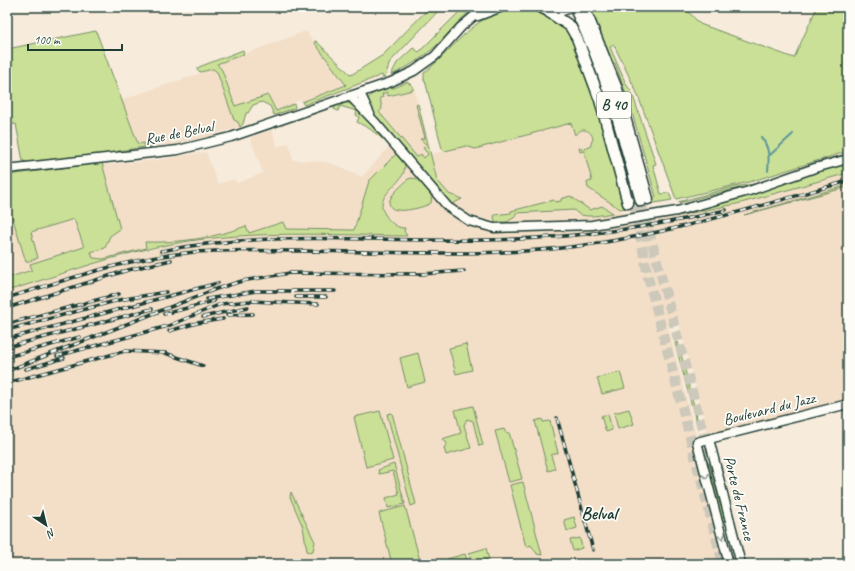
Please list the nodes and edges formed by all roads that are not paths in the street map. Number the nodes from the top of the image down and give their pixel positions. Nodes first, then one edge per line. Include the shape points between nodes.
1 (485, 7) edge
2 (502, 7) edge
3 (538, 7) edge
4 (576, 11) edge
5 (549, 12) junction
6 (472, 18) junction
7 (375, 87) junction
8 (360, 93) junction
9 (350, 96) junction
10 (366, 104) junction
11 (375, 122) junction
12 (848, 159) edge
13 (7, 169) edge
14 (848, 404) edge
15 (709, 439) junction
16 (697, 442) joint
17 (729, 564) edge
18 (741, 564) edge

1 - 6 main road, Rue de Belval
2 - 6 main road
3 - 5 main road
4 - 5 main road
4 - 5 highway, B 40 via 610,94 638,201 577,38 570,26
6 - 7 main road, Rue de Belval via 425,64
7 - 8 main road, Rue de Belval
7 - 10 main road via 368,95
8 - 9 main road, Rue de Belval
8 - 10 main road
9 - 11 main road
9 - 13 main road, Rue de Belval via 203,145 138,156
10 - 11 main road
11 - 12 main road via 448,207 469,222 494,228 608,223 677,211
14 - 15 main road, Boulevard du Jazz
15 - 16 main road, Boulevard du Jazz
15 - 18 main road, Porte de France
16 -> 17 main road, Porte de France

